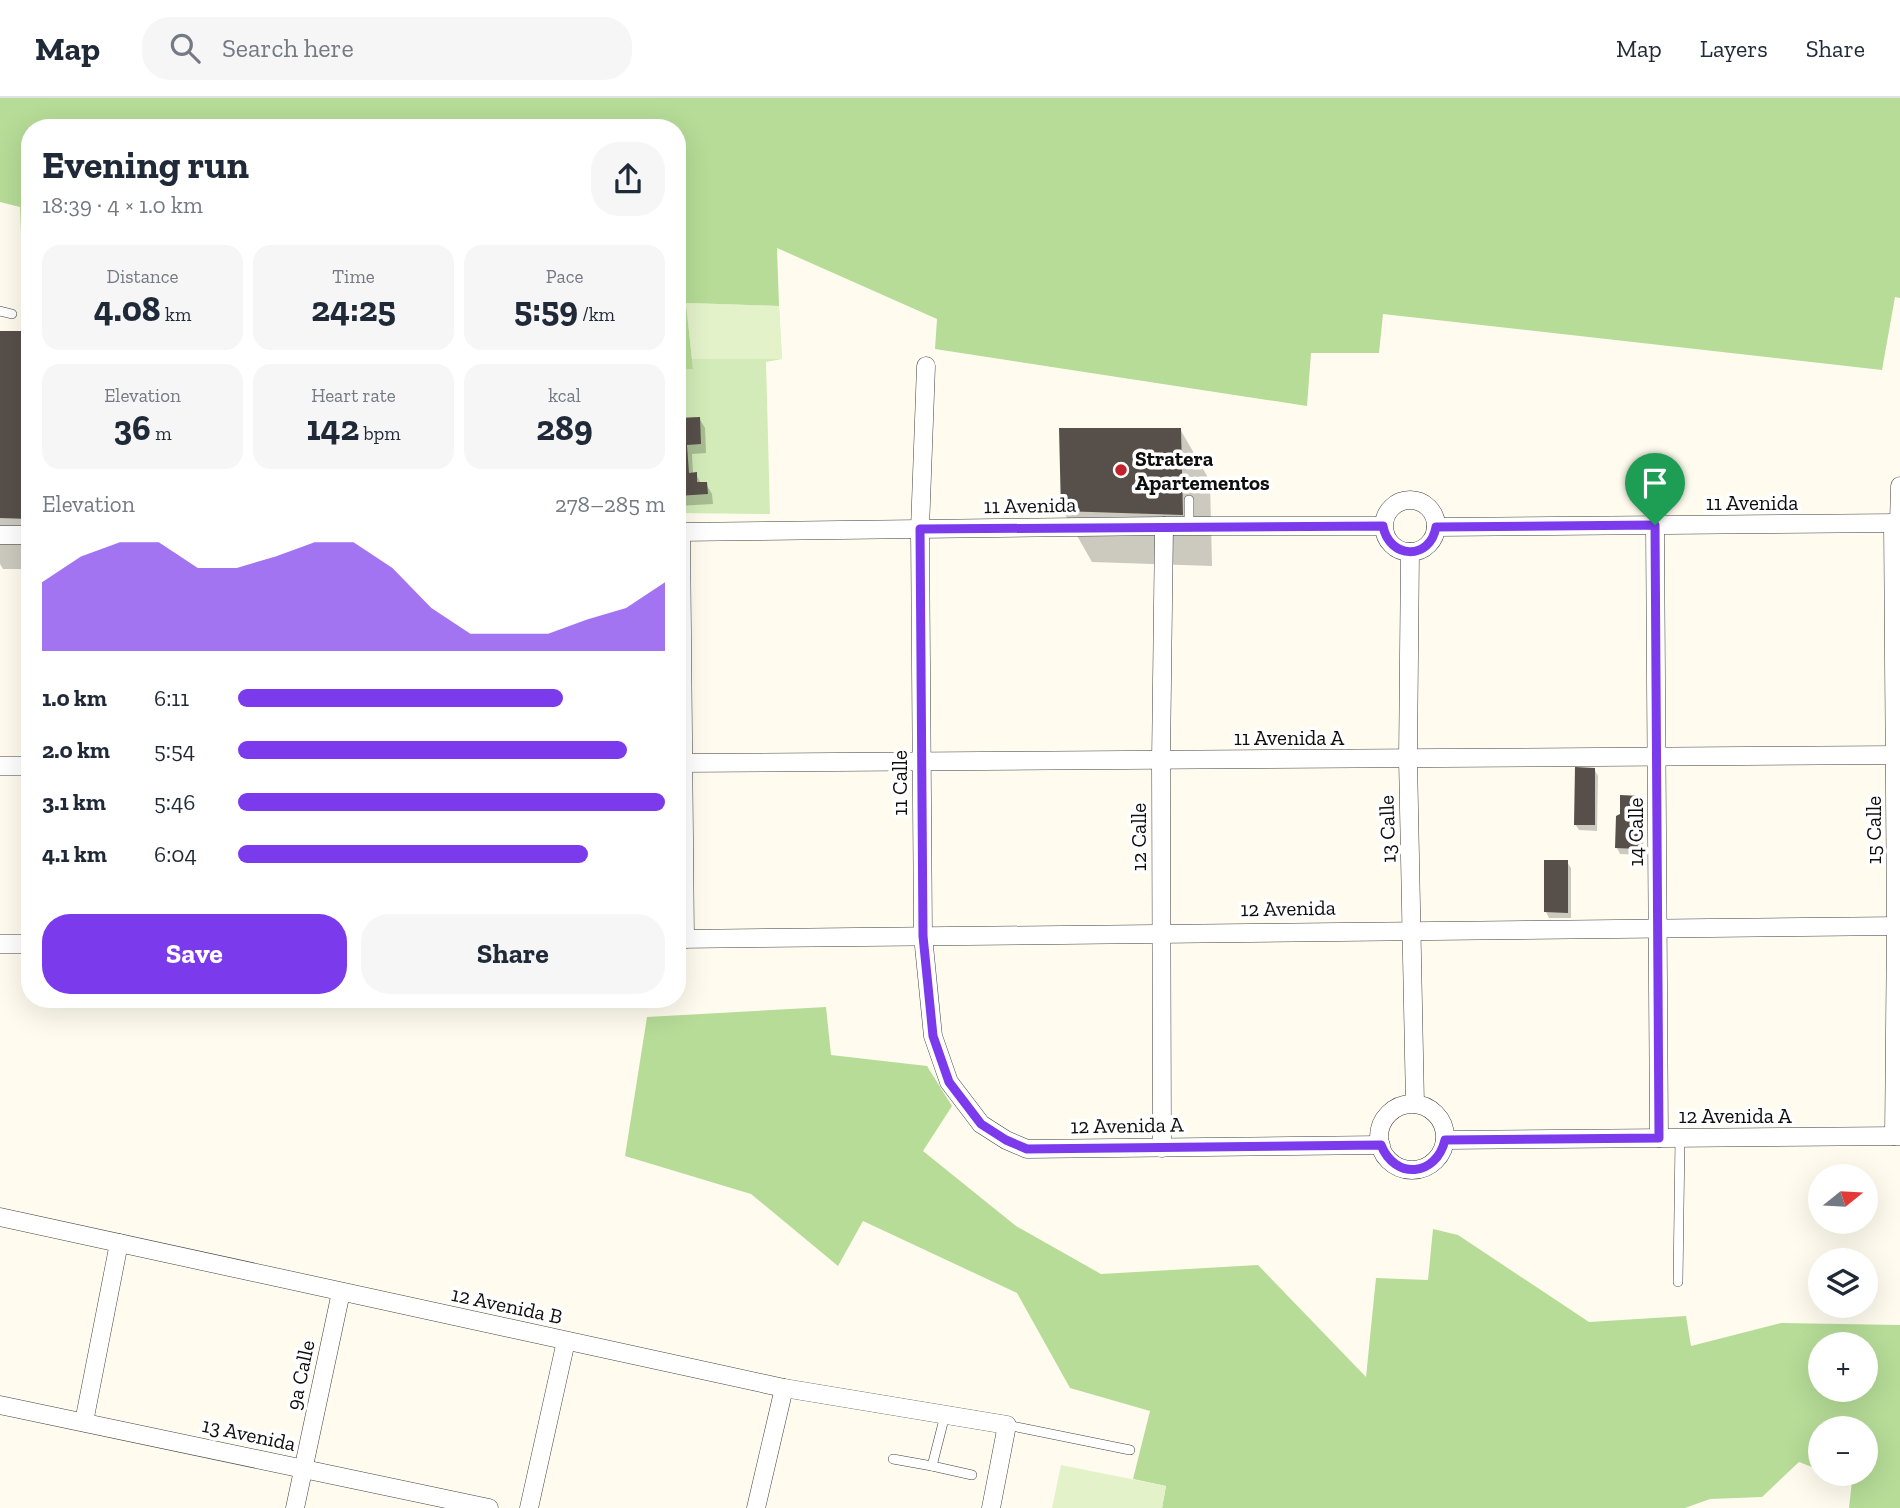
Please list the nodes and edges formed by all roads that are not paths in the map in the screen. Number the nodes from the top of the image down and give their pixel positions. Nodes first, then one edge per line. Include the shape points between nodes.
1 (0, 311) edge
2 (12, 314) dead end
3 (926, 366) dead end
4 (1900, 486) edge
5 (1189, 500) dead end
6 (1898, 523) edge
7 (1655, 525) junction
8 (1164, 526) junction
9 (1189, 526) junction
10 (1383, 526) junction
11 (1436, 527) junction
12 (920, 529) junction
13 (686, 532) edge
14 (0, 534) edge
15 (21, 535) edge
16 (1410, 552) junction
17 (1898, 755) edge
18 (1658, 756) junction
19 (1408, 759) junction
20 (1161, 760) junction
21 (921, 762) junction
22 (686, 763) edge
23 (0, 766) edge
24 (21, 766) edge
25 (1898, 926) edge
26 (1658, 929) junction
27 (1412, 930) junction
28 (1161, 933) junction
29 (923, 936) junction
30 (686, 939) edge
31 (0, 944) edge
32 (21, 944) edge
33 (933, 1036) joint
34 (1415, 1104) junction
35 (1897, 1136) edge
36 (1659, 1138) junction
37 (1680, 1138) junction
38 (1445, 1140) junction
39 (1381, 1145) junction
40 (1162, 1147) junction
41 (0, 1217) edge
42 (119, 1244) junction
43 (1678, 1282) dead end
44 (341, 1292) junction
45 (566, 1341) junction
46 (784, 1388) junction
47 (0, 1405) edge
48 (945, 1415) junction
49 (84, 1422) junction
50 (1007, 1425) junction
51 (1130, 1450) dead end
52 (893, 1459) dead end
53 (933, 1466) junction
54 (303, 1469) junction
55 (972, 1475) dead end
56 (295, 1508) edge
57 (489, 1508) edge
58 (529, 1508) edge
59 (756, 1508) edge
60 (991, 1508) edge

1 - 2 lane
3 - 12 street, 11 Calle
4 - 6 street, 15 Calle
5 - 9 lane
6 - 7 street, 11 Avenida
6 - 17 street, 15 Calle
7 - 11 street, 11 Avenida
7 - 18 street, 14 Calle
8 - 9 street, 11 Avenida
8 - 12 street, 11 Avenida
8 - 20 street, 12 Calle
9 - 10 street, 11 Avenida
10 - 11 street via 1388,510 1410,499 1426,505
10 - 16 street via 1394,547
11 - 16 street via 1431,542
12 - 13 street, 11 Avenida
12 - 21 street, 11 Calle
14 - 15 street
16 - 19 street, 13 Calle
17 - 18 street, 11 Avenida A
17 - 25 street, 15 Calle
18 - 19 street, 11 Avenida A
18 - 26 street, 14 Calle
19 - 20 street, 11 Avenida A
19 - 27 street, 13 Calle
20 - 21 street, 11 Avenida A
20 - 28 street, 12 Calle
21 - 22 street, 11 Avenida A
21 - 29 street, 11 Calle
23 - 24 street
25 - 26 street, 12 Avenida
25 - 35 street, 15 Calle
26 - 27 street, 12 Avenida
26 - 36 street, 14 Calle
27 - 28 street, 12 Avenida
27 - 34 street, 13 Calle
28 - 29 street, 12 Avenida
28 - 40 street, 12 Calle
29 - 30 street, 12 Avenida
29 - 33 street, 11 Calle
31 - 32 street
33 - 40 street, 12 Avenida A via 949,1082 981,1124 1006,1140 1027,1149
34 - 38 street via 1438,1117
34 - 39 street via 1387,1116 1379,1135
35 - 37 street, 12 Avenida A
36 - 37 street, 12 Avenida A
36 - 38 street, 12 Avenida A
37 - 43 lane
38 - 39 street via 1443,1150 1429,1165 1410,1170 1391,1163
39 - 40 street, 12 Avenida A
41 - 42 street, 12 Avenida B
42 - 44 street, 12 Avenida B
42 - 49 street
44 - 45 street, 12 Avenida B
44 - 54 street, 9a Calle
45 - 46 street, 12 Avenida B
45 - 58 street
46 - 48 street, 12 Avenida B
46 - 59 street
47 - 49 street, 13 Avenida
48 - 50 street, 12 Avenida B
48 - 53 lane
49 - 54 street, 13 Avenida
50 - 51 lane
50 - 60 street
52 - 53 lane
53 - 55 lane
54 - 56 street, 9a Calle
54 - 57 street, 13 Avenida

